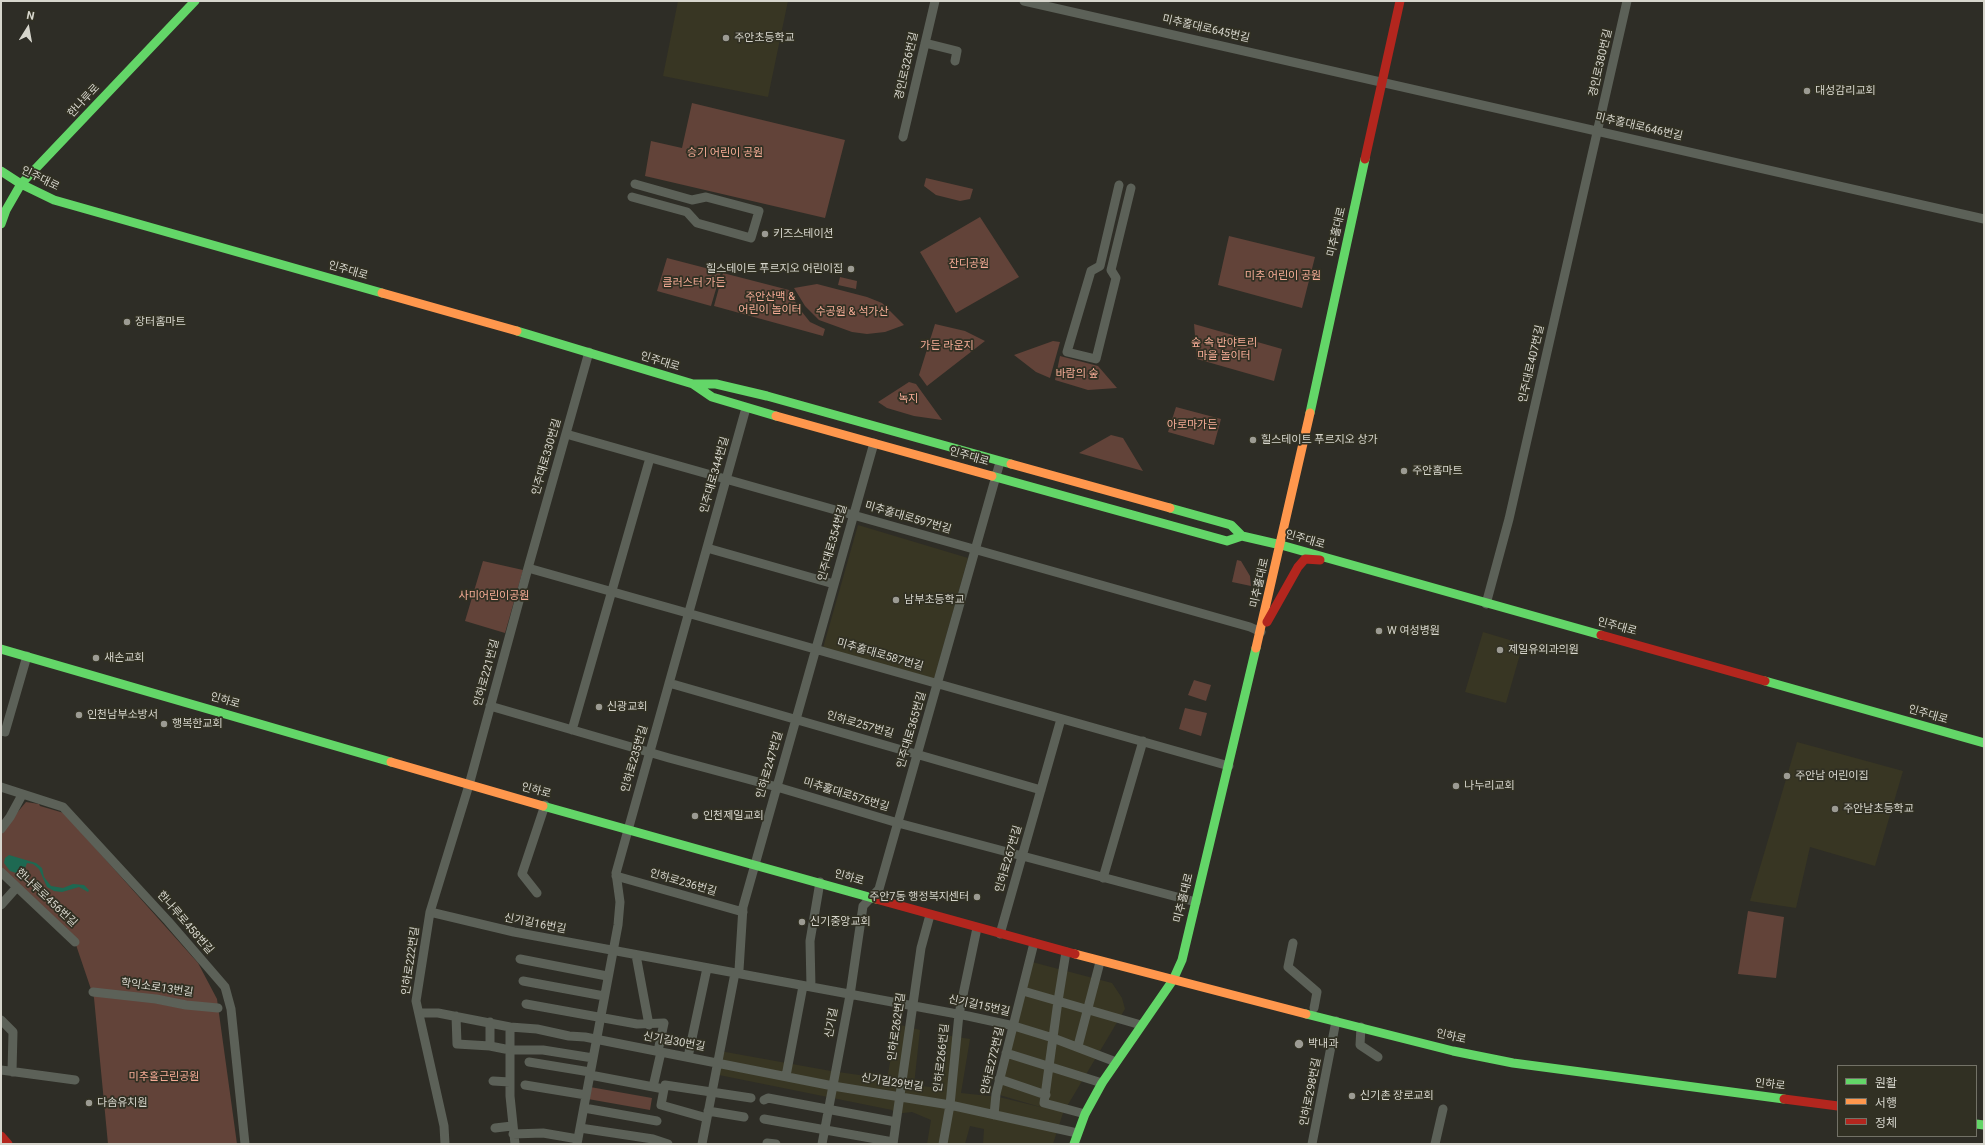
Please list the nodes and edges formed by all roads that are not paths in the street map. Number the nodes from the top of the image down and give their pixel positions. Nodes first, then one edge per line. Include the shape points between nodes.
1 (195, 1) edge
2 (935, 1) edge
3 (1024, 1) edge
4 (1400, 1) edge
5 (1627, 1) edge
6 (925, 43) junction
7 (955, 60) dead end
8 (1383, 82) junction
9 (1598, 130) junction
10 (903, 137) dead end
11 (1, 171) edge
12 (21, 184) junction
13 (635, 184) dead end
14 (1119, 185) dead end
15 (1131, 188) dead end
16 (632, 197) dead end
17 (1984, 219) edge
18 (1, 224) edge
19 (589, 352) junction
20 (693, 384) junction
21 (746, 408) junction
22 (566, 434) junction
23 (874, 443) junction
24 (650, 458) junction
25 (1000, 462) junction
26 (996, 477) junction
27 (726, 480) junction
28 (853, 515) junction
29 (1242, 536) junction
30 (1281, 545) junction
31 (707, 548) junction
32 (975, 550) junction
33 (1337, 562) junction
34 (528, 568) junction
35 (834, 584) junction
36 (611, 592) junction
37 (1486, 604) junction
38 (689, 614) junction
39 (1262, 632) junction
40 (1, 649) edge
41 (815, 650) junction
42 (27, 656) junction
43 (669, 683) junction
44 (937, 684) junction
45 (490, 706) junction
46 (796, 719) junction
47 (1061, 719) junction
48 (572, 730) junction
49 (3, 731) edge
50 (1143, 741) junction
51 (1984, 743) edge
52 (650, 752) junction
53 (917, 754) junction
54 (1229, 766) junction
55 (470, 785) junction
56 (1, 787) edge
57 (777, 787) junction
58 (1041, 790) junction
59 (22, 795) junction
60 (545, 805) junction
61 (898, 823) junction
62 (628, 828) junction
63 (2, 829) edge
64 (1022, 856) junction
65 (755, 864) junction
66 (1, 872) edge
67 (616, 876) junction
68 (1103, 878) junction
69 (820, 882) junction
70 (17, 887) junction
71 (537, 892) dead end
72 (871, 897) junction
73 (1196, 902) junction
74 (1, 905) edge
75 (863, 906) joint
76 (430, 912) junction
77 (743, 912) junction
78 (930, 915) junction
79 (977, 928) junction
80 (1000, 934) junction
81 (75, 942) dead end
82 (1034, 943) junction
83 (1293, 943) dead end
84 (612, 951) junction
85 (1066, 952) junction
86 (636, 955) junction
87 (520, 958) dead end
88 (1100, 962) junction
89 (707, 968) junction
90 (736, 974) junction
91 (607, 976) junction
92 (1173, 980) junction
93 (523, 981) dead end
94 (807, 987) junction
95 (1022, 991) junction
96 (93, 992) dead end
97 (850, 995) junction
98 (604, 996) junction
99 (1058, 1001) junction
100 (526, 1004) dead end
101 (912, 1006) junction
102 (218, 1008) dead end
103 (1314, 1008) dead end
104 (1088, 1010) junction
105 (419, 1013) junction
106 (959, 1014) junction
107 (456, 1016) junction
108 (600, 1017) junction
109 (1, 1020) edge
110 (1336, 1021) junction
111 (490, 1022) junction
112 (649, 1025) junction
113 (1141, 1025) junction
114 (1014, 1026) junction
115 (1361, 1027) junction
116 (510, 1028) junction
117 (1053, 1038) junction
118 (596, 1040) junction
119 (490, 1046) junction
120 (1078, 1046) junction
121 (510, 1050) junction
122 (660, 1052) junction
123 (1006, 1053) junction
124 (688, 1057) junction
125 (1378, 1057) dead end
126 (593, 1058) junction
127 (529, 1062) dead end
128 (717, 1062) junction
129 (1116, 1062) junction
130 (1049, 1067) junction
131 (1, 1070) edge
132 (12, 1072) junction
133 (590, 1074) junction
134 (786, 1076) junction
135 (1000, 1079) junction
136 (76, 1080) dead end
137 (492, 1081) dead end
138 (510, 1082) junction
139 (1102, 1083) junction
140 (525, 1085) dead end
141 (833, 1086) junction
142 (653, 1087) junction
143 (664, 1089) junction
144 (711, 1093) junction
145 (1046, 1094) junction
146 (586, 1095) junction
147 (900, 1097) junction
148 (751, 1098) dead end
149 (764, 1100) dead end
150 (950, 1105) junction
151 (1837, 1106) edge
152 (584, 1108) junction
153 (829, 1109) junction
154 (1443, 1109) dead end
155 (707, 1114) junction
156 (1085, 1114) junction
157 (994, 1115) junction
158 (744, 1117) dead end
159 (764, 1120) dead end
160 (657, 1121) dead end
161 (896, 1122) junction
162 (495, 1128) dead end
163 (580, 1128) junction
164 (825, 1129) junction
165 (513, 1130) junction
166 (1077, 1133) junction
167 (1, 1136) edge
168 (578, 1142) edge
169 (893, 1143) edge
170 (8, 1144) edge
171 (245, 1144) edge
172 (445, 1144) edge
173 (515, 1144) edge
174 (668, 1144) edge
175 (702, 1144) edge
176 (822, 1144) edge
177 (943, 1144) edge
178 (1074, 1144) edge
179 (1312, 1144) edge
180 (1435, 1144) edge

1 - 12 main road, 한나루로
2 - 6 street, 경인로326번길
3 - 8 street, 미추홀대로645번길
4 - 8 main road, 미추홀대로
5 - 9 street, 경인로380번길
6 - 7 street via 957,51
6 - 10 street, 경인로326번길
8 - 9 street, 미추홀대로646번길
8 - 30 main road, 미추홀대로
9 - 17 street, 미추홀대로646번길
9 - 37 street, 인주대로407번길 via 1509,519
11 - 12 main road, 인주대로
12 - 18 main road, 한나루로
12 - 19 main road, 인주대로 via 54,200
13 - 16 street via 692,200 706,196 758,211 751,238 696,223 686,212
14 - 15 street via 1100,266 1090,271 1067,352 1096,360 1116,278 1111,270
19 - 20 main road, 인주대로
19 - 22 street, 인주대로330번길
20 - 21 main road, 인주대로 via 712,397
20 - 25 main road, 인주대로 via 716,384 751,392
21 - 23 main road, 인주대로
21 - 27 street, 인주대로344번길
22 - 24 street, 미추홀대로597번길
22 - 34 street, 인주대로330번길
23 - 26 main road, 인주대로
23 - 28 street, 인주대로354번길
24 - 27 street, 미추홀대로597번길
24 - 36 street
25 - 26 street, 인주대로365번길
25 - 29 main road, 인주대로 via 1231,525
26 - 29 main road, 인주대로 via 1227,541
26 - 32 street, 인주대로365번길
27 - 28 street, 미추홀대로597번길
27 - 31 street, 인주대로344번길
28 - 32 street, 미추홀대로597번길
28 - 35 street, 인주대로354번길
29 - 30 main road, 인주대로
30 - 33 main road, 인주대로
30 - 39 main road, 미추홀대로
31 - 35 street
31 - 38 street, 인주대로344번길
32 - 39 street, 미추홀대로597번길
32 - 44 street, 인주대로365번길
33 - 37 main road, 인주대로
33 - 39 main road via 1305,559
34 - 36 street, 미추홀대로587번길
34 - 45 street, 인하로221번길
35 - 41 street, 인주대로354번길
36 - 38 street, 미추홀대로587번길
36 - 48 street
37 - 51 main road, 인주대로
38 - 41 street, 미추홀대로587번길
38 - 43 street, 인하로235번길
39 - 54 main road, 미추홀대로
40 - 42 main road, 인하로
41 - 44 street, 미추홀대로587번길
41 - 46 street, 인하로247번길
42 - 49 street
42 - 55 main road, 인하로
43 - 46 street, 인하로247번길
43 - 52 street, 인하로235번길
44 - 47 street, 미추홀대로587번길
44 - 53 street, 인주대로365번길
45 - 48 street, 미추홀대로575번길
45 - 55 street, 인하로221번길
46 - 53 street, 인하로257번길
46 - 57 street, 인하로247번길
47 - 50 street, 미추홀대로587번길
47 - 58 street, 인하로267번길
48 - 52 street, 미추홀대로575번길
50 - 54 street, 미추홀대로587번길
50 - 68 street
52 - 57 street, 미추홀대로575번길
52 - 62 street, 인하로235번길
53 - 58 street
53 - 61 street, 인주대로365번길
54 - 73 main road, 미추홀대로
55 - 60 main road, 인하로
55 - 76 street, 인하로222번길
56 - 59 street, 한나루로458번길
57 - 61 street, 미추홀대로575번길
57 - 65 street, 인하로247번길
58 - 64 street, 인하로267번길
59 - 63 street
59 - 171 street, 한나루로458번길 via 62,807 168,921 225,987 231,1009
60 - 62 main road, 인하로
60 - 71 street via 522,874
61 - 64 street, 미추홀대로575번길
61 - 72 street, 인주대로365번길 via 879,889
62 - 65 main road, 인하로
62 - 67 street, 인하로235번길
64 - 68 street, 미추홀대로575번길
64 - 80 street, 인하로267번길
65 - 69 main road, 인하로
65 - 77 street, 인하로247번길
66 - 70 street, 한나루로456번길
67 - 77 street, 인하로236번길
67 - 84 street via 620,902
68 - 73 street, 미추홀대로575번길
69 - 72 main road, 인하로
69 - 94 street via 812,920
70 - 74 street
70 - 81 street, 한나루로456번길
72 - 75 street, 인주대로365번길
72 - 78 main road, 인하로
73 - 92 main road, 미추홀대로 via 1182,960
75 - 97 street, 신기길
76 - 84 street, 신기길16번길 via 499,929
76 - 105 street, 인하로222번길 via 416,1001
77 - 90 street, 인하로247번길 via 739,970
78 - 79 main road, 인하로
78 - 101 street, 인하로262번길 via 921,948
79 - 80 main road, 인하로
79 - 106 street, 인하로266번길
80 - 82 main road, 인하로
82 - 85 main road, 인하로
82 - 95 street, 인하로272번길
83 - 103 street via 1288,967 1317,992
84 - 86 street, 신기길16번길
84 - 91 street
85 - 88 main road, 인하로
85 - 99 street
86 - 89 street, 신기길16번길
86 - 112 street
87 - 91 street
88 - 92 main road, 인하로
88 - 104 street
89 - 90 street, 신기길16번길
89 - 124 street
90 - 94 street, 신기길16번길
90 - 128 street, 인하로247번길
91 - 98 street
92 - 110 main road, 인하로
92 - 113 main road, 미추홀대로
93 - 98 street
94 - 97 street, 신기길16번길
94 - 134 street
95 - 99 street
95 - 114 street, 인하로272번길
96 - 102 street, 학익소로13번길
97 - 101 street, 신기길15번길
97 - 141 street, 신기길
98 - 108 street
99 - 104 street
99 - 117 street
100 - 108 street
101 - 106 street, 신기길15번길
101 - 147 street, 인하로262번길
104 - 113 street
104 - 120 street
105 - 107 street, 신기길30번길 via 438,1012
105 - 172 street, 인하로222번길 via 444,1126
106 - 114 street, 신기길15번길
106 - 150 street, 인하로266번길
107 - 111 street, 신기길30번길
107 - 119 street via 457,1044
108 - 112 street
108 - 118 street
109 - 132 street via 13,1032
110 - 115 main road, 인하로
110 - 179 street, 인하로298번길
111 - 116 street, 신기길30번길
111 - 119 street
112 - 122 street via 664,1023
113 - 129 main road, 미추홀대로
114 - 117 street, 신기길15번길
114 - 123 street, 인하로272번길
115 - 125 street via 1360,1045
115 - 151 main road, 인하로 via 1513,1063
116 - 118 street, 신기길30번길 via 537,1029
116 - 121 street
117 - 120 street, 신기길15번길
117 - 130 street
118 - 122 street, 신기길30번길
118 - 126 street
119 - 121 street
120 - 129 street, 신기길15번길
121 - 126 street via 543,1050
121 - 138 street
122 - 124 street, 신기길30번길
122 - 142 street
123 - 130 street
123 - 135 street, 인하로272번길
124 - 128 street, 신기길30번길
126 - 133 street
127 - 133 street
128 - 134 street, 신기길30번길
128 - 144 street, 인하로247번길
129 - 139 main road, 미추홀대로
130 - 139 street
130 - 145 street
131 - 132 street
132 - 136 street
133 - 142 street
133 - 146 street
134 - 141 street, 신기길30번길
135 - 145 street
135 - 157 street, 인하로272번길
137 - 138 street
138 - 165 street
139 - 156 main road, 미추홀대로
140 - 146 street
141 - 147 street, 신기길29번길
141 - 153 street, 신기길
142 - 143 street
143 - 144 street via 665,1085
143 - 155 street via 661,1105
144 - 148 street
144 - 155 street, 인하로247번길
145 - 156 street via 1044,1103
146 - 152 street
147 - 150 street, 신기길29번길
147 - 161 street, 인하로262번길
149 - 153 street via 768,1098
150 - 157 street, 신기길29번길
150 - 177 street, 인하로266번길
152 - 160 street
152 - 163 street
153 - 161 street
153 - 164 street, 신기길
154 - 180 street
155 - 158 street
155 - 175 street, 인하로247번길
156 - 166 main road, 미추홀대로
157 - 166 street
159 - 164 street
161 - 169 street, 인하로262번길
162 - 165 street
163 - 168 street
163 - 174 street
164 - 169 street
164 - 176 street, 신기길
165 - 168 street
165 - 173 street
166 - 178 main road, 미추홀대로
167 - 170 main road

